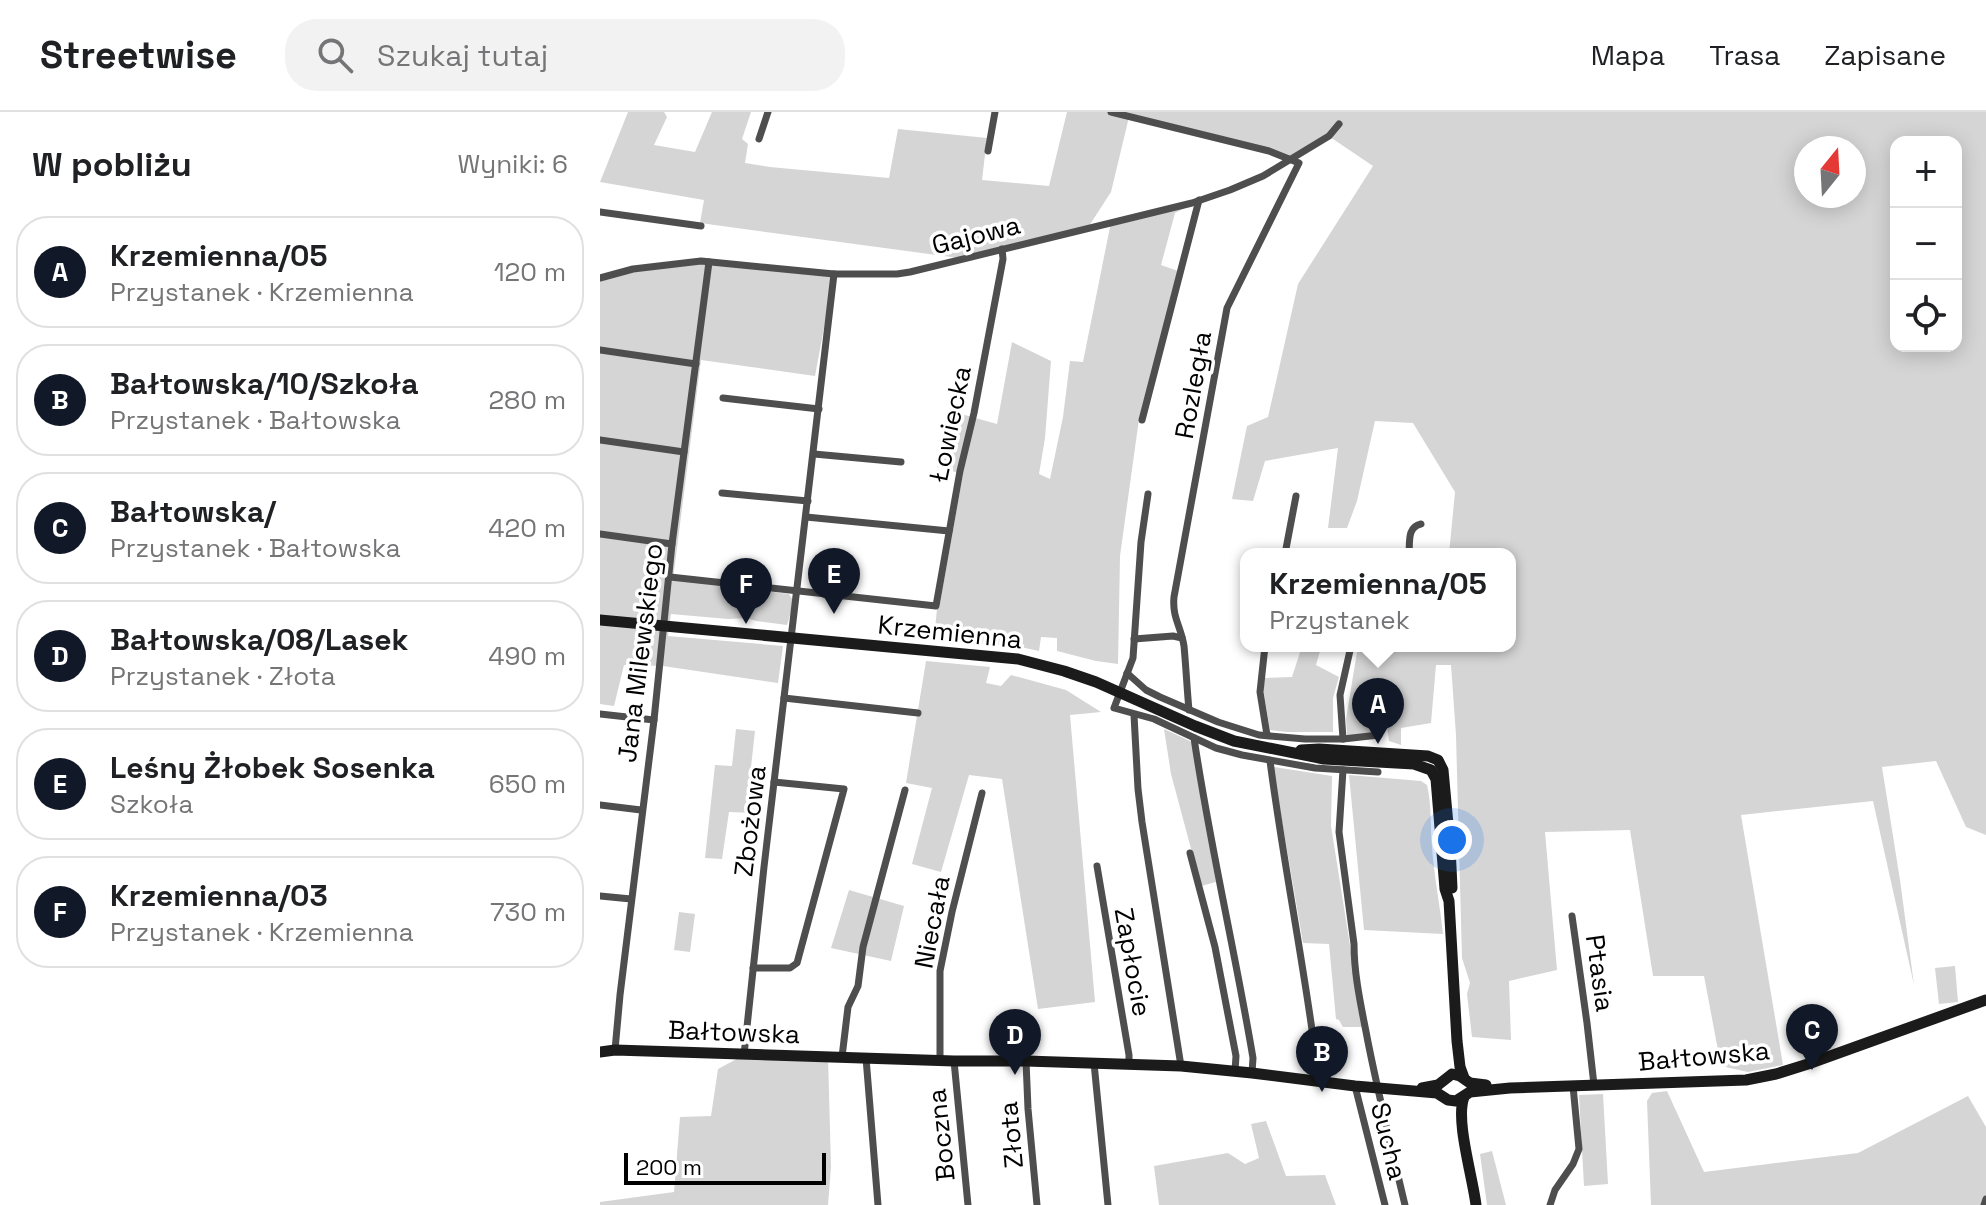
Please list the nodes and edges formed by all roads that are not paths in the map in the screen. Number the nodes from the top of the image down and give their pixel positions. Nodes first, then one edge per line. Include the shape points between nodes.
1 (768, 112) edge
2 (995, 112) edge
3 (1111, 112) edge
4 (1339, 124) dead end
5 (759, 139) dead end
6 (988, 151) dead end
7 (1290, 158) junction
8 (1199, 200) junction
9 (600, 212) edge
10 (701, 226) dead end
11 (1002, 249) junction
12 (709, 262) junction
13 (834, 274) junction
14 (600, 278) edge
15 (600, 350) edge
16 (696, 364) junction
17 (723, 398) dead end
18 (819, 409) junction
19 (1142, 420) dead end
20 (600, 440) edge
21 (684, 452) junction
22 (814, 454) junction
23 (901, 462) dead end
24 (722, 493) dead end
25 (1148, 494) dead end
26 (1296, 496) dead end
27 (808, 501) junction
28 (806, 517) junction
29 (1421, 524) dead end
30 (949, 531) junction
31 (600, 534) edge
32 (672, 544) junction
33 (1286, 548) edge
34 (1410, 548) edge
35 (670, 577) junction
36 (797, 592) junction
37 (600, 620) edge
38 (664, 626) junction
39 (791, 638) junction
40 (1182, 638) junction
41 (1134, 639) junction
42 (1264, 652) edge
43 (1350, 652) edge
44 (1127, 673) junction
45 (1119, 691) junction
46 (784, 698) junction
47 (1189, 710) junction
48 (918, 713) dead end
49 (600, 714) edge
50 (1134, 715) junction
51 (654, 720) junction
52 (1267, 735) junction
53 (1379, 735) dead end
54 (1194, 738) junction
55 (1343, 739) junction
56 (1270, 761) junction
57 (1343, 770) junction
58 (1378, 772) dead end
59 (774, 782) junction
60 (905, 790) dead end
61 (982, 793) dead end
62 (600, 805) edge
63 (641, 810) junction
64 (1190, 853) dead end
65 (1097, 866) dead end
66 (600, 896) edge
67 (631, 899) junction
68 (1572, 916) dead end
69 (753, 968) junction
70 (1986, 1000) edge
71 (1457, 1041) junction
72 (615, 1050) junction
73 (600, 1052) edge
74 (744, 1055) junction
75 (842, 1057) junction
76 (866, 1058) junction
77 (940, 1060) junction
78 (954, 1061) junction
79 (1026, 1061) junction
80 (1094, 1063) junction
81 (1129, 1064) junction
82 (1181, 1066) junction
83 (1235, 1071) junction
84 (1252, 1073) junction
85 (1445, 1079) junction
86 (1319, 1081) junction
87 (1594, 1085) junction
88 (1355, 1086) junction
89 (1573, 1086) junction
90 (1378, 1088) junction
91 (1465, 1088) junction
92 (1405, 1091) junction
93 (1446, 1098) junction
94 (1463, 1135) junction
95 (1986, 1199) edge
96 (878, 1205) edge
97 (968, 1205) edge
98 (1037, 1205) edge
99 (1108, 1205) edge
100 (1385, 1205) edge
101 (1405, 1205) edge
102 (1476, 1205) edge
103 (1550, 1205) edge
104 (1984, 1205) edge

1 - 5 street
2 - 6 street
3 - 7 street
4 - 7 street, Gajowa via 1329,136
7 - 8 street, Gajowa via 1263,176
7 - 40 street, Rozległa via 1299,163 1227,308 1172,610
8 - 11 street, Gajowa
8 - 19 street
9 - 10 street
11 - 13 street, Gajowa via 897,274
11 - 30 street, Łowiecka
12 - 13 street, Gajowa
12 - 14 street, Gajowa via 633,269
12 - 16 street, Jana Milewskiego
13 - 18 street, Zbożowa
15 - 16 street
16 - 21 street, Jana Milewskiego
17 - 18 street
18 - 22 street, Zbożowa
20 - 21 street
21 - 32 street, Jana Milewskiego
22 - 23 street
22 - 27 street, Zbożowa
24 - 27 street
25 - 41 street
26 - 33 street
27 - 28 street, Zbożowa
28 - 30 street
28 - 36 street, Zbożowa
29 - 34 street via 1413,527
30 - 36 street, Łowiecka via 936,606
31 - 32 street
32 - 35 street, Jana Milewskiego
35 - 36 street
35 - 38 street, Jana Milewskiego
36 - 39 street, Zbożowa
37 - 38 main road, Krzemienna
38 - 39 main road, Krzemienna
38 - 51 street, Jana Milewskiego
39 - 45 main road, Krzemienna via 1018,659
39 - 46 street, Zbożowa
40 - 41 street
40 - 47 street, Rozległa
41 - 44 street
42 - 52 street via 1260,692
43 - 55 street via 1340,695
44 - 45 street
44 - 47 street via 1146,690
45 - 50 street via 1114,708
45 - 71 main road, Krzemienna via 1234,741 1281,751 1319,749 1438,760 1450,846
46 - 48 street
46 - 59 street, Zbożowa
47 - 52 street
49 - 51 street
50 - 54 street
50 - 82 street via 1142,822
51 - 63 street, Jana Milewskiego
52 - 55 street
53 - 55 street
54 - 56 street
54 - 84 street
56 - 57 street
56 - 86 street
57 - 58 street
57 - 90 street via 1339,832 1358,989
59 - 69 street, Zbożowa
59 - 69 street via 844,789 797,963 790,968
60 - 75 street via 863,947 858,986 848,1007
61 - 77 street, Niecała via 940,971
62 - 63 street
63 - 67 street, Jana Milewskiego
64 - 83 street via 1215,947
65 - 81 street, Zapłocie
66 - 67 street
67 - 72 street, Jana Milewskiego
68 - 87 street, Ptasia
69 - 74 street, Zbożowa
70 - 87 main road, Bałtowska via 1776,1074 1746,1080
71 - 85 main road, Krzemienna
71 - 91 main road, Krzemienna
72 - 73 main road, Bałtowska
72 - 74 main road, Bałtowska
74 - 75 main road, Bałtowska
75 - 76 main road, Bałtowska
76 - 77 main road, Bałtowska
76 - 96 street
77 - 78 main road, Bałtowska
78 - 79 main road, Bałtowska
78 - 97 street, Boczna
79 - 80 main road, Bałtowska
79 - 98 street, Złota
80 - 81 main road, Bałtowska
80 - 99 street
81 - 82 main road, Bałtowska
82 - 83 main road, Bałtowska
83 - 84 main road, Bałtowska
84 - 86 main road, Bałtowska
85 - 91 main road via 1456,1074
85 - 92 main road, Bałtowska
85 - 93 main road via 1441,1090
86 - 88 main road, Bałtowska
87 - 89 main road, Bałtowska
88 - 90 main road, Bałtowska
88 - 100 street, Sucha
89 - 91 main road, Bałtowska
89 - 103 street via 1579,1149
90 - 92 main road, Bałtowska
90 - 101 street
91 - 93 main road via 1456,1101
91 - 94 main road, Krzemienna
92 - 93 main road, Bałtowska
93 - 94 main road
94 - 102 main road
95 - 104 street

